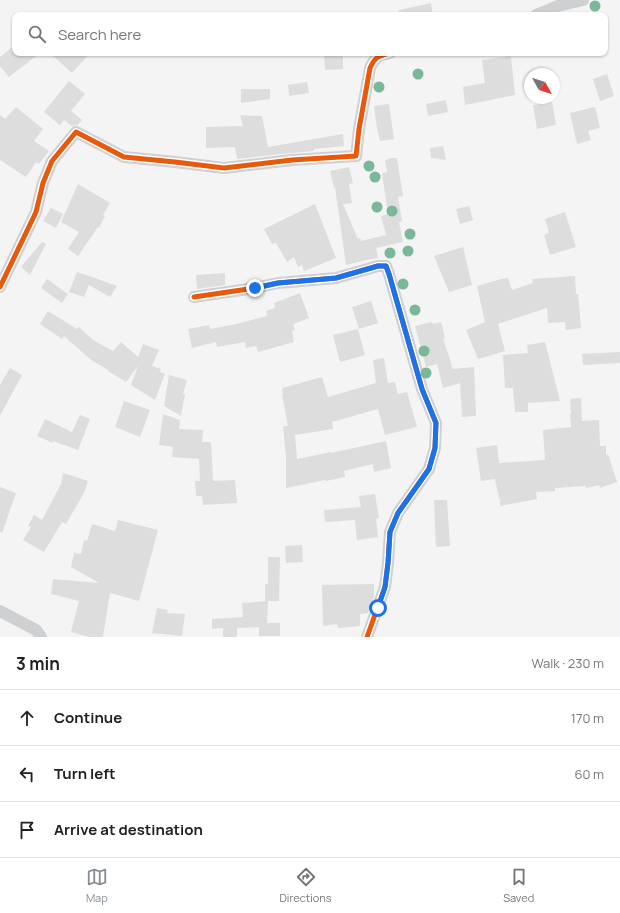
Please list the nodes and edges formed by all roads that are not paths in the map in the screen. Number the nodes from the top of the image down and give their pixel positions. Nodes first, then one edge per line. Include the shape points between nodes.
1 (583, 0) edge
2 (543, 12) edge
3 (379, 56) edge
4 (0, 287) edge
5 (194, 297) dead end
6 (0, 611) edge
7 (41, 637) edge
8 (367, 637) edge

1 - 2 street
3 - 4 street via 370,68 356,156 224,168 124,157 76,132 52,161 43,183 36,212
5 - 8 street via 278,283 336,278 386,266 422,389 436,423 435,448 429,469 398,513 390,532 385,587
6 - 7 street via 36,630

